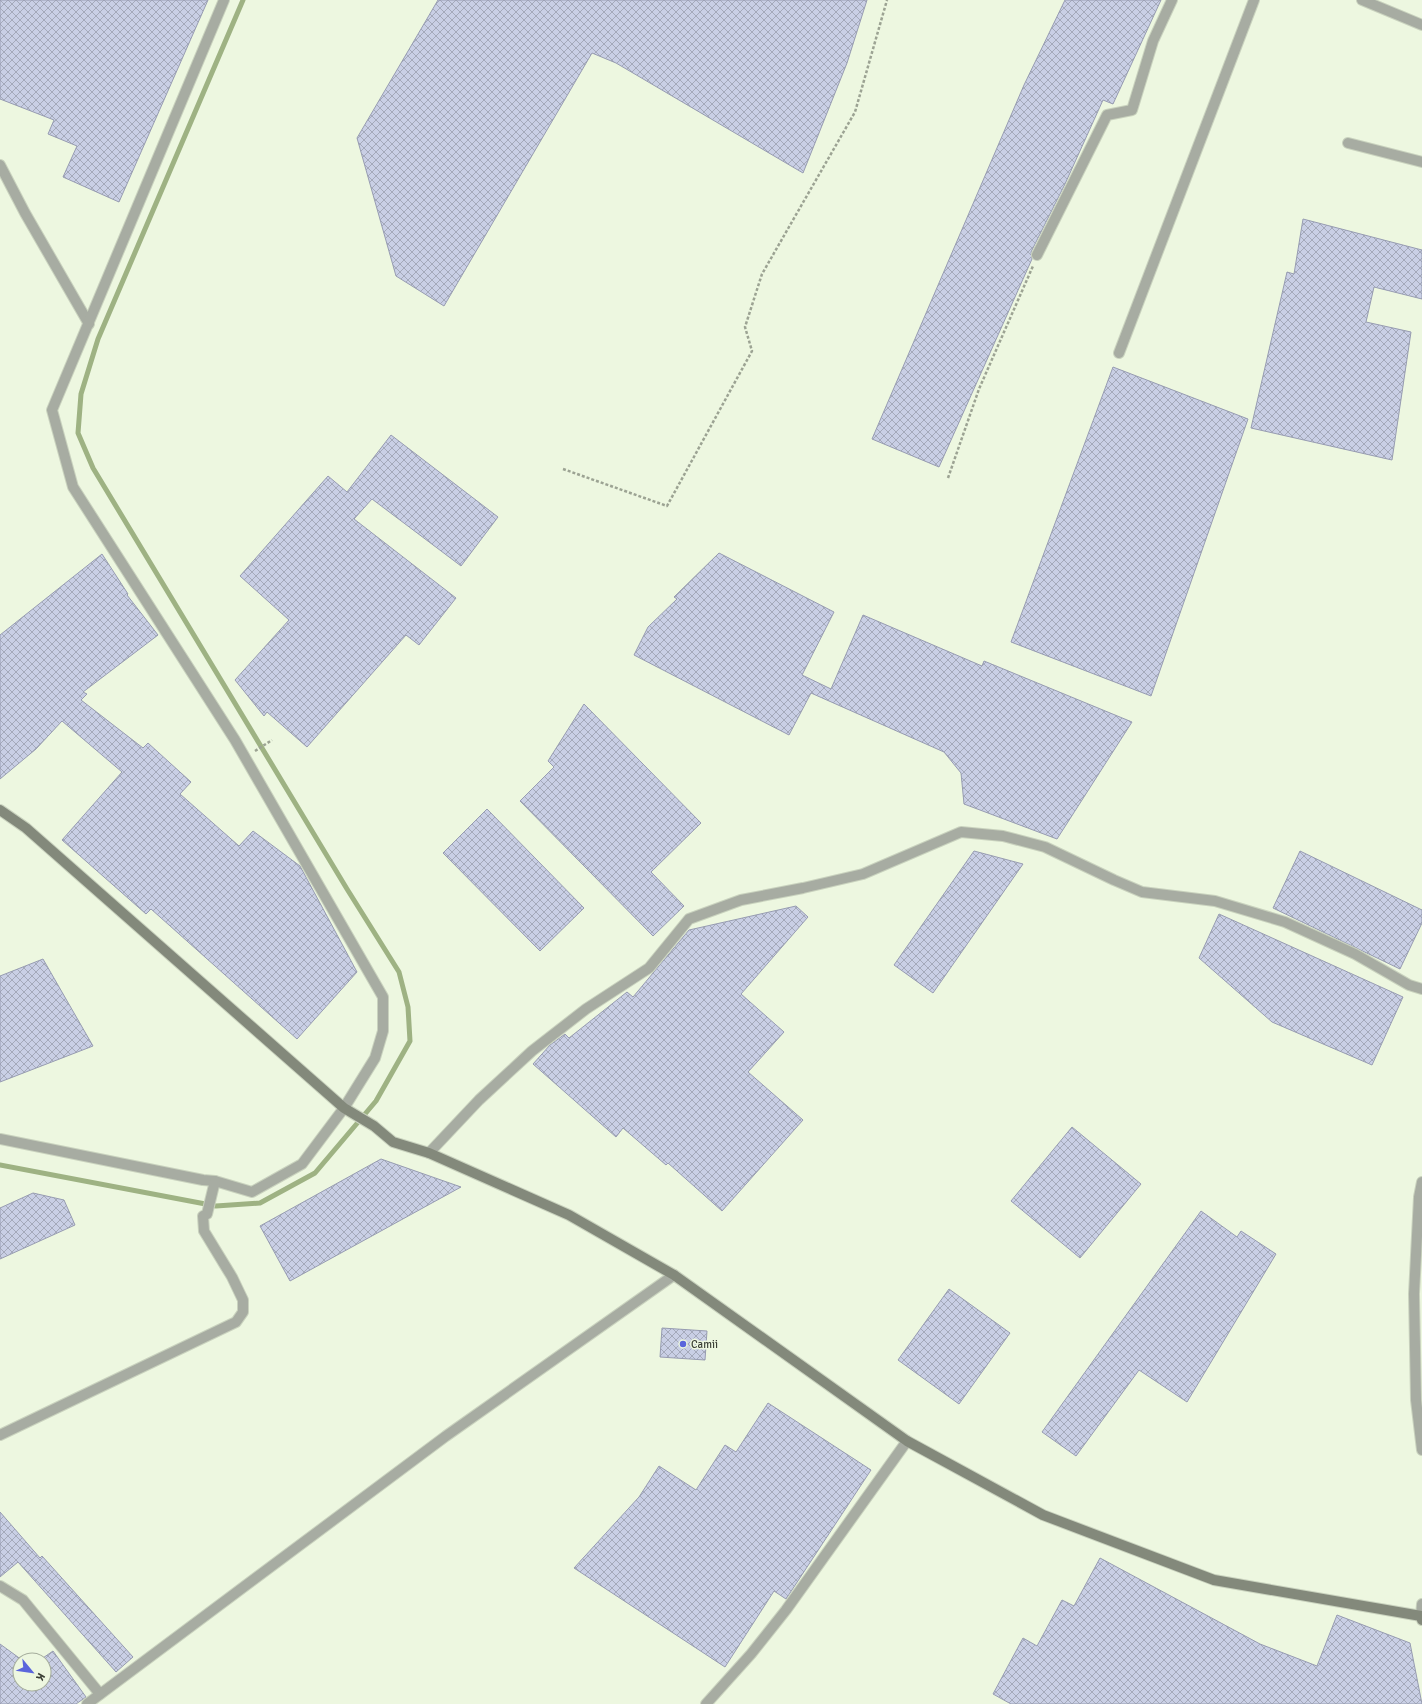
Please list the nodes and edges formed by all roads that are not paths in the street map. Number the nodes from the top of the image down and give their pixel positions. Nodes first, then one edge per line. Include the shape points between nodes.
1 (224, 0) edge
2 (1172, 0) edge
3 (1254, 0) edge
4 (1362, 0) edge
5 (1422, 25) edge
6 (1348, 143) dead end
7 (1422, 162) edge
8 (0, 165) edge
9 (1038, 255) road end
10 (89, 324) junction
11 (1119, 353) dead end
12 (0, 810) edge
13 (1422, 989) edge
14 (348, 1110) junction
15 (0, 1139) edge
16 (429, 1153) junction
17 (215, 1181) junction
18 (1422, 1182) edge
19 (674, 1275) junction
20 (0, 1434) edge
21 (907, 1440) junction
22 (1422, 1450) edge
23 (0, 1586) edge
24 (1422, 1604) edge
25 (1421, 1618) edge
26 (100, 1694) junction
27 (87, 1704) edge
28 (706, 1704) edge

1 - 10 street
2 - 9 street via 1153,41 1132,110 1106,115
3 - 11 street
4 - 5 street
6 - 7 street
8 - 10 street
10 - 14 street via 52,410 73,487 245,757 383,996 383,1032 375,1058
12 - 14 street via 26,828
13 - 16 street via 1409,985 1355,954 1285,922 1215,901 1142,892 1045,847 1003,836 961,832 863,874 741,900 689,919 649,968 586,1009 532,1051 479,1100
14 - 16 street via 374,1126 393,1142
14 - 17 street via 302,1164 252,1192
15 - 17 street
16 - 19 street via 569,1215
17 - 20 street via 207,1214 203,1216 204,1231 232,1276 243,1300 243,1312 236,1322
18 - 22 street via 1414,1294 1416,1400
19 - 21 street
19 - 26 street via 446,1436
21 - 25 street via 1043,1515 1214,1580
21 - 28 street via 786,1610
23 - 26 street via 23,1600
24 - 25 street
26 - 27 street

